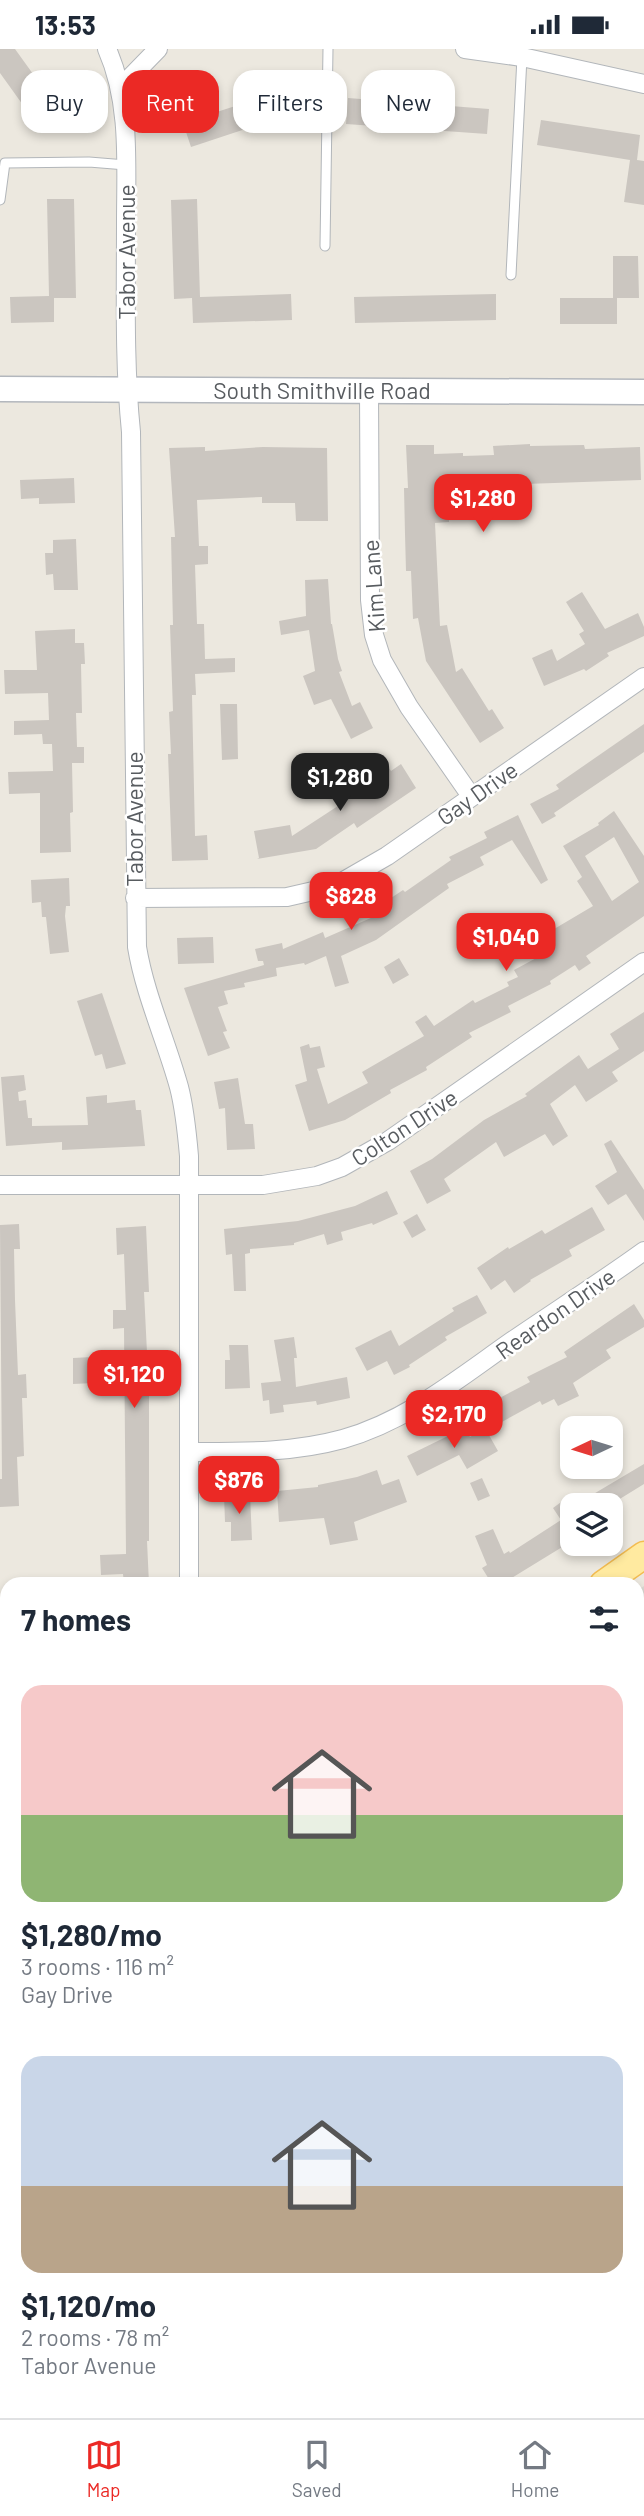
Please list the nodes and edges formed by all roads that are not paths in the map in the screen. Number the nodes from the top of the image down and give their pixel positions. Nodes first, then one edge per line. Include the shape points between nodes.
1 (107, 49) edge
2 (158, 49) edge
3 (328, 49) edge
4 (465, 49) edge
5 (522, 57) junction
6 (644, 83) edge
7 (120, 88) junction
8 (126, 165) junction
9 (0, 200) edge
10 (324, 246) dead end
11 (511, 275) dead end
12 (0, 389) edge
13 (127, 389) junction
14 (369, 390) junction
15 (644, 392) edge
16 (644, 677) edge
17 (471, 796) junction
18 (135, 898) junction
19 (644, 962) edge
20 (0, 1185) edge
21 (189, 1186) junction
22 (644, 1251) edge
23 (190, 1452) junction
24 (644, 1555) edge
25 (189, 1577) edge
26 (613, 1577) edge

1 - 7 street, Tabor Avenue
2 - 7 street
3 - 10 lane
4 - 5 street
5 - 6 street
5 - 11 lane
7 - 8 street, Tabor Avenue
8 - 9 lane via 5,163
8 - 13 street, Tabor Avenue
12 - 13 main road, South Smithville Road
13 - 14 main road, South Smithville Road
13 - 18 street, Tabor Avenue
14 - 15 main road, South Smithville Road
14 - 17 street, Kim Lane via 374,635 394,683
16 - 17 street, Gay Drive
17 - 18 street, Gay Drive via 387,856 335,886 287,897
18 - 21 street, Tabor Avenue via 141,969 179,1087 186,1124
19 - 21 street, Colton Drive via 388,1141 342,1167 283,1183
20 - 21 street, Colton Drive
21 - 23 street, Tabor Avenue
22 - 23 street, Reardon Drive via 456,1382 393,1420 313,1446
23 - 25 street, Tabor Avenue
24 - 26 main road

